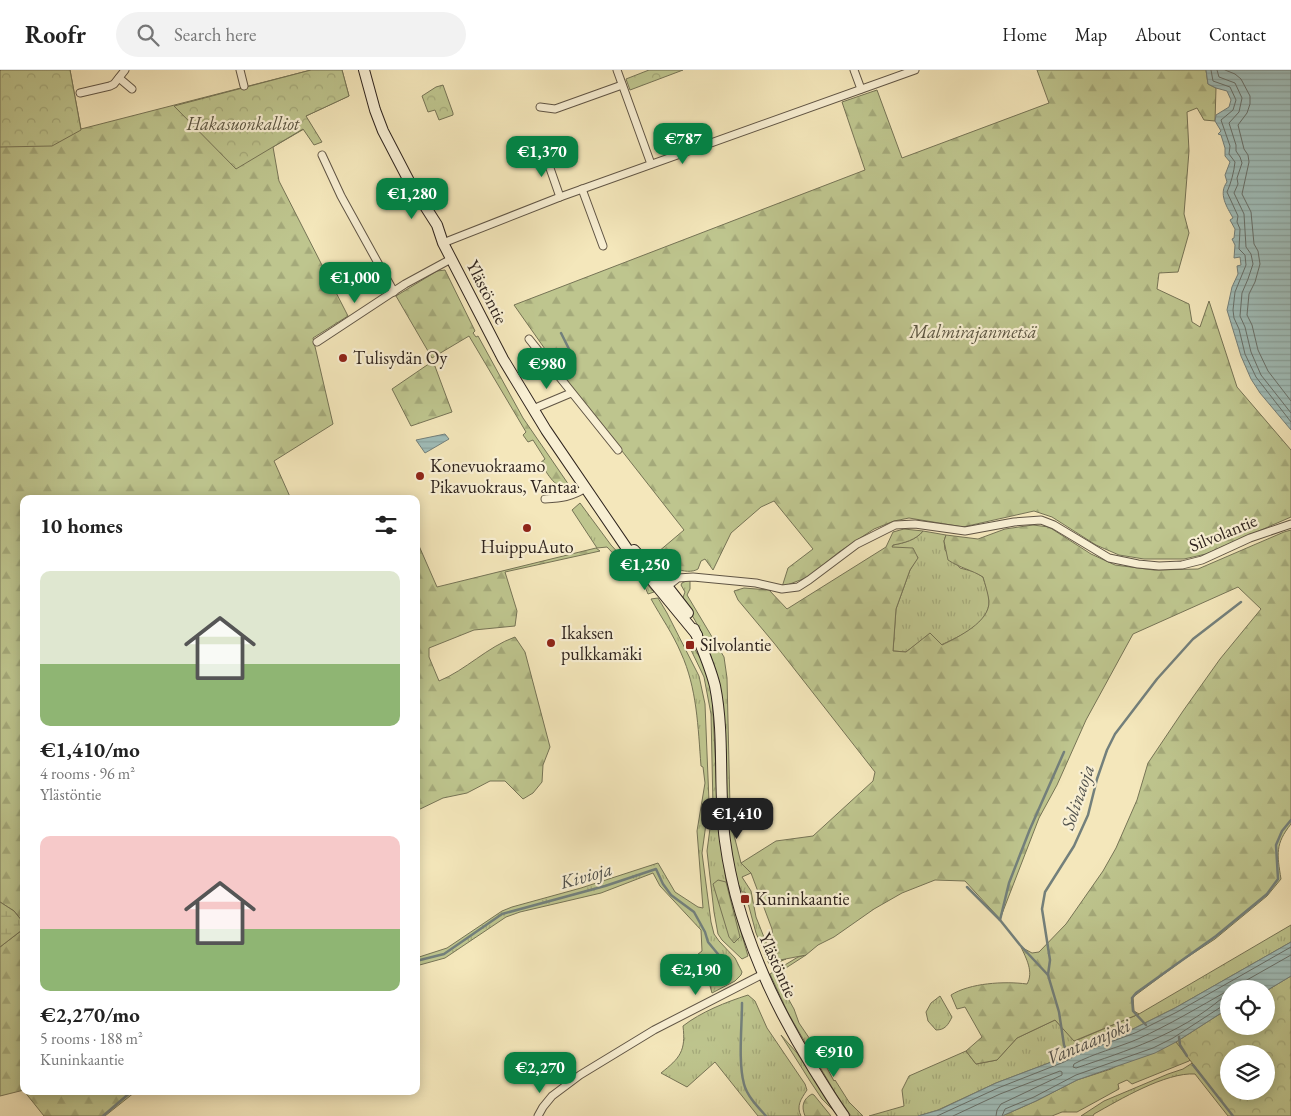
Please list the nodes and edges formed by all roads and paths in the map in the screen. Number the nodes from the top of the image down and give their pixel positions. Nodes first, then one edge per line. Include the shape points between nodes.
1 (125, 70) edge
2 (240, 70) edge
3 (364, 70) edge
4 (617, 70) edge
5 (854, 70) edge
6 (915, 70) edge
7 (119, 78) junction
8 (622, 85) junction
9 (244, 86) dead end
10 (132, 89) dead end
11 (861, 89) junction
12 (80, 94) dead end
13 (540, 107) dead end
14 (544, 151) dead end
15 (322, 155) dead end
16 (651, 164) junction
17 (582, 189) junction
18 (560, 196) junction
19 (443, 243) junction
20 (603, 246) dead end
21 (451, 259) junction
22 (394, 292) junction
23 (529, 339) dead end
24 (317, 342) dead end
25 (571, 392) junction
26 (533, 409) junction
27 (618, 450) dead end
28 (585, 488) junction
29 (546, 499) dead end
30 (1291, 524) edge
31 (664, 588) junction
32 (763, 974) junction
33 (538, 1116) edge
34 (844, 1116) edge

1 - 7 street
2 - 9 street
3 - 19 main road, Ylästöntie via 383,130 422,213
4 - 8 street
5 - 11 street
6 - 11 street
7 - 10 street
7 - 12 street via 105,88
8 - 13 street via 555,109
8 - 16 street
11 - 16 street
14 - 18 street
15 - 22 street
16 - 17 street
17 - 18 street
17 - 20 street
18 - 19 street
19 - 21 main road, Ylästöntie
21 - 22 street
21 - 26 main road, Ylästöntie
22 - 24 street
23 - 25 street
25 - 26 street
25 - 27 street
26 - 28 main road, Ylästöntie
28 - 29 street via 577,494
28 - 31 main road, Ylästöntie via 632,556
30 - 31 street, Silvolantie via 1202,560 1159,566 1109,558 1041,520 965,531 915,524 895,525 857,544 798,587 782,589 693,577 678,578
31 - 32 main road, Ylästöntie via 697,635 708,662 718,705 728,865 739,909
32 - 33 street via 654,1030 580,1075 552,1096
32 - 34 main road, Ylästöntie via 788,1026

